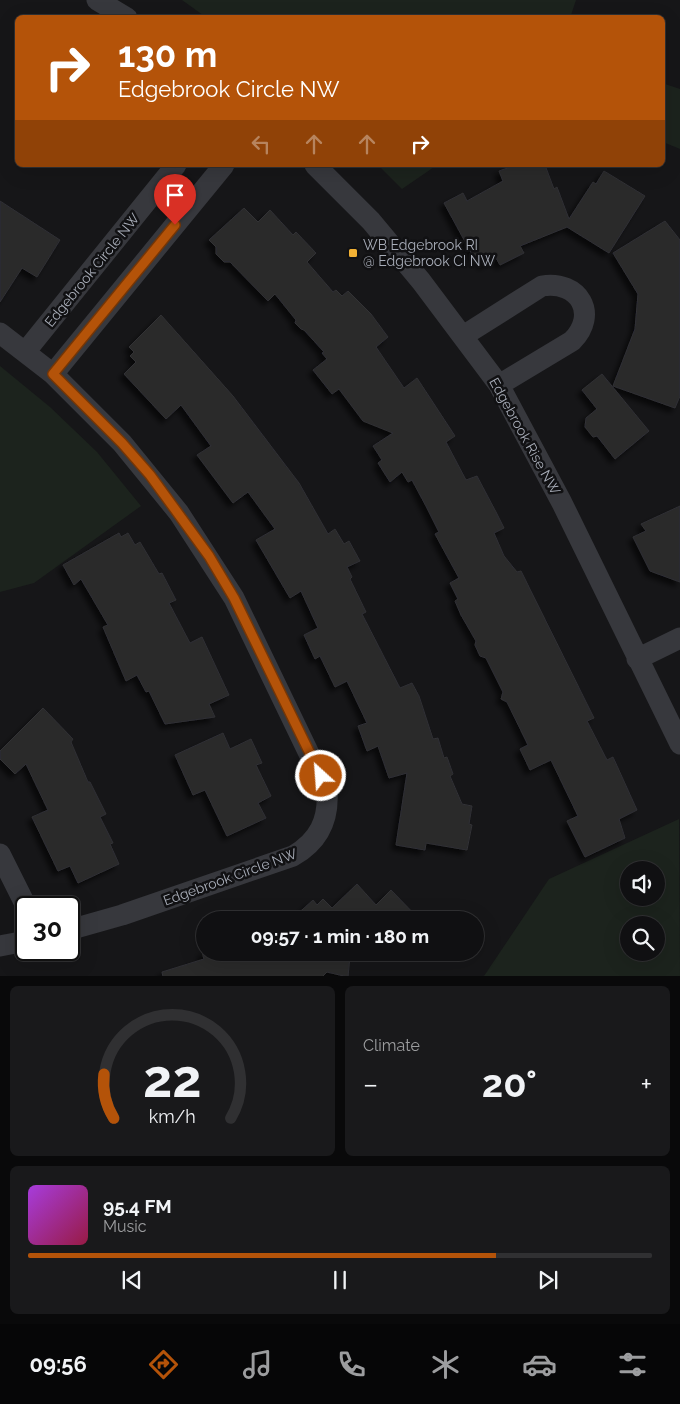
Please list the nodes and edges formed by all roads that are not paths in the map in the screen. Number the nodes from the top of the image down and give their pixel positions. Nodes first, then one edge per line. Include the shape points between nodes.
1 (97, 0) edge
2 (122, 15) edge
3 (174, 167) edge
4 (222, 167) edge
5 (317, 167) edge
6 (0, 333) edge
7 (463, 336) junction
8 (26, 351) junction
9 (53, 374) junction
10 (499, 385) junction
11 (680, 638) edge
12 (637, 659) junction
13 (680, 744) edge
14 (0, 854) edge
15 (21, 896) edge
16 (80, 927) edge
17 (15, 943) edge
18 (0, 946) edge

1 - 2 street
3 - 8 street, Edgebrook Circle NW
4 - 9 street
5 - 7 street, Edgebrook Rise NW via 371,222
6 - 8 street, Edgebrook Circle NW
7 - 10 street, Edgebrook Rise NW
7 - 10 street via 542,286 564,286 581,300 585,318 578,335
8 - 9 street, Edgebrook Circle NW
9 - 16 street, Edgebrook Circle NW via 150,475 209,556 234,598 321,776 328,805 321,831 293,856
10 - 12 street, Edgebrook Rise NW via 562,503
11 - 12 street
12 - 13 street, Edgebrook Rise NW
14 - 15 street
17 - 18 street

